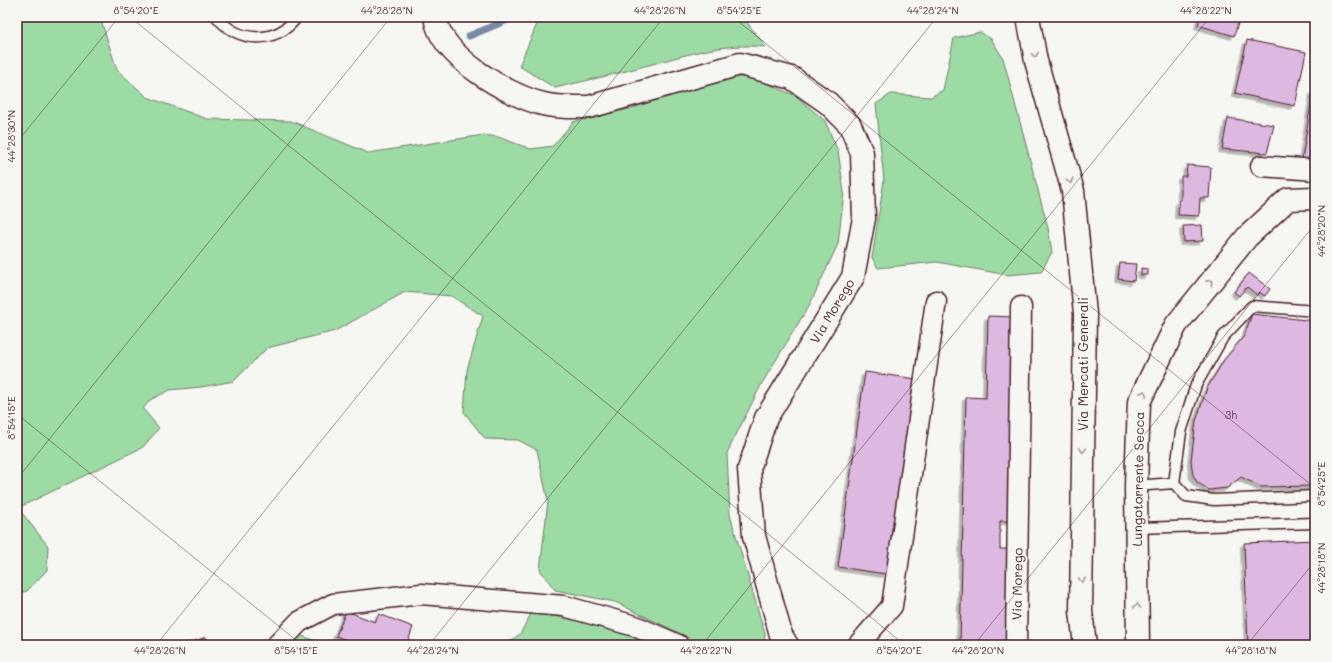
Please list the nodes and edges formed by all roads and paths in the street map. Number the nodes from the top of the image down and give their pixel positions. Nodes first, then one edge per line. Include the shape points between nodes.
1 (217, 17) edge
2 (296, 17) edge
3 (435, 17) edge
4 (1028, 17) edge
5 (1261, 166) dead end
6 (1315, 170) edge
7 (1315, 198) edge
8 (936, 300) dead end
9 (1022, 307) dead end
10 (1315, 311) edge
11 (1174, 483) junction
12 (1136, 486) junction
13 (1315, 496) edge
14 (1315, 523) edge
15 (1136, 528) junction
16 (277, 645) edge
17 (678, 645) edge
18 (787, 645) edge
19 (858, 645) edge
20 (1016, 645) edge
21 (1085, 645) edge
22 (1138, 645) edge

1 - 2 lane via 226,27 244,36 259,39 278,34
3 - 18 main road, Via Morego via 449,48 466,64 503,87 543,104 565,108 589,107 740,64 792,78 828,103 850,125 862,153 864,218 853,277 766,418 749,469 754,536 781,635
4 -> 21 main road, Via Mercati Generali via 1036,61 1073,191 1085,314 1081,611
5 - 6 street
12 -> 7 main road, Lungotorrente Secca via 1140,402 1176,325 1247,237 1288,199
8 - 19 street via 892,606
9 - 20 street, Via Morego
10 - 11 lane via 1252,306 1224,337 1196,384 1181,432
11 - 12 lane
11 - 13 lane via 1186,496 1214,500
12 - 15 main road, Lungotorrente Secca
14 - 15 lane
22 -> 15 main road, Lungotorrente Secca
16 - 17 street via 299,622 333,604 421,594 564,606 636,626

